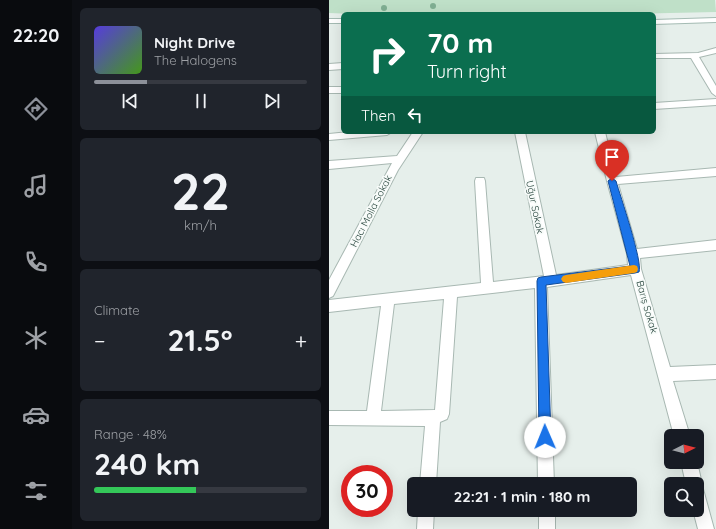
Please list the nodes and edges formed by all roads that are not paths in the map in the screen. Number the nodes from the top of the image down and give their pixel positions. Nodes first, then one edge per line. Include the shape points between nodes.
1 (716, 20) edge
2 (329, 21) edge
3 (341, 21) edge
4 (656, 22) edge
5 (716, 50) edge
6 (656, 56) edge
7 (694, 56) junction
8 (341, 66) edge
9 (329, 67) edge
10 (329, 90) edge
11 (341, 90) edge
12 (716, 93) edge
13 (716, 102) edge
14 (656, 106) edge
15 (364, 134) edge
16 (418, 134) edge
17 (520, 134) edge
18 (600, 134) edge
19 (329, 137) edge
20 (400, 159) junction
21 (329, 165) edge
22 (716, 172) edge
23 (480, 181) dead end
24 (612, 181) junction
25 (716, 245) edge
26 (633, 254) junction
27 (635, 269) junction
28 (546, 281) junction
29 (487, 288) junction
30 (329, 292) edge
31 (451, 292) junction
32 (388, 300) junction
33 (329, 306) edge
34 (716, 372) edge
35 (666, 374) junction
36 (329, 418) edge
37 (433, 418) junction
38 (373, 419) junction
39 (680, 429) edge
40 (429, 477) edge
41 (546, 477) edge
42 (426, 517) edge
43 (547, 517) edge
44 (703, 517) edge
45 (425, 529) edge
46 (547, 529) edge
47 (706, 529) edge

1 - 4 street
2 - 3 street
5 - 7 street
6 - 7 street
7 - 12 street
8 - 9 street
10 - 11 street
13 - 14 street
15 - 19 street
16 - 20 street, Hacı Molla Sokak
17 - 28 street, Uğur Sokak
18 - 24 street, Barış Sokak
20 - 21 street
20 - 30 street, Hacı Molla Sokak
22 - 24 street
23 - 29 street
24 - 26 street, Barış Sokak
25 - 26 street
26 - 27 street, Barış Sokak
27 - 28 street
27 - 35 street, Barış Sokak
28 - 29 street
28 - 41 street, Uğur Sokak
29 - 31 street
31 - 32 street
31 - 37 street via 442,414
32 - 33 street
32 - 38 street
34 - 35 street
35 - 39 street, Barış Sokak
36 - 38 street
37 - 38 street
37 - 40 street
42 - 45 street
43 - 46 street
44 - 47 street

